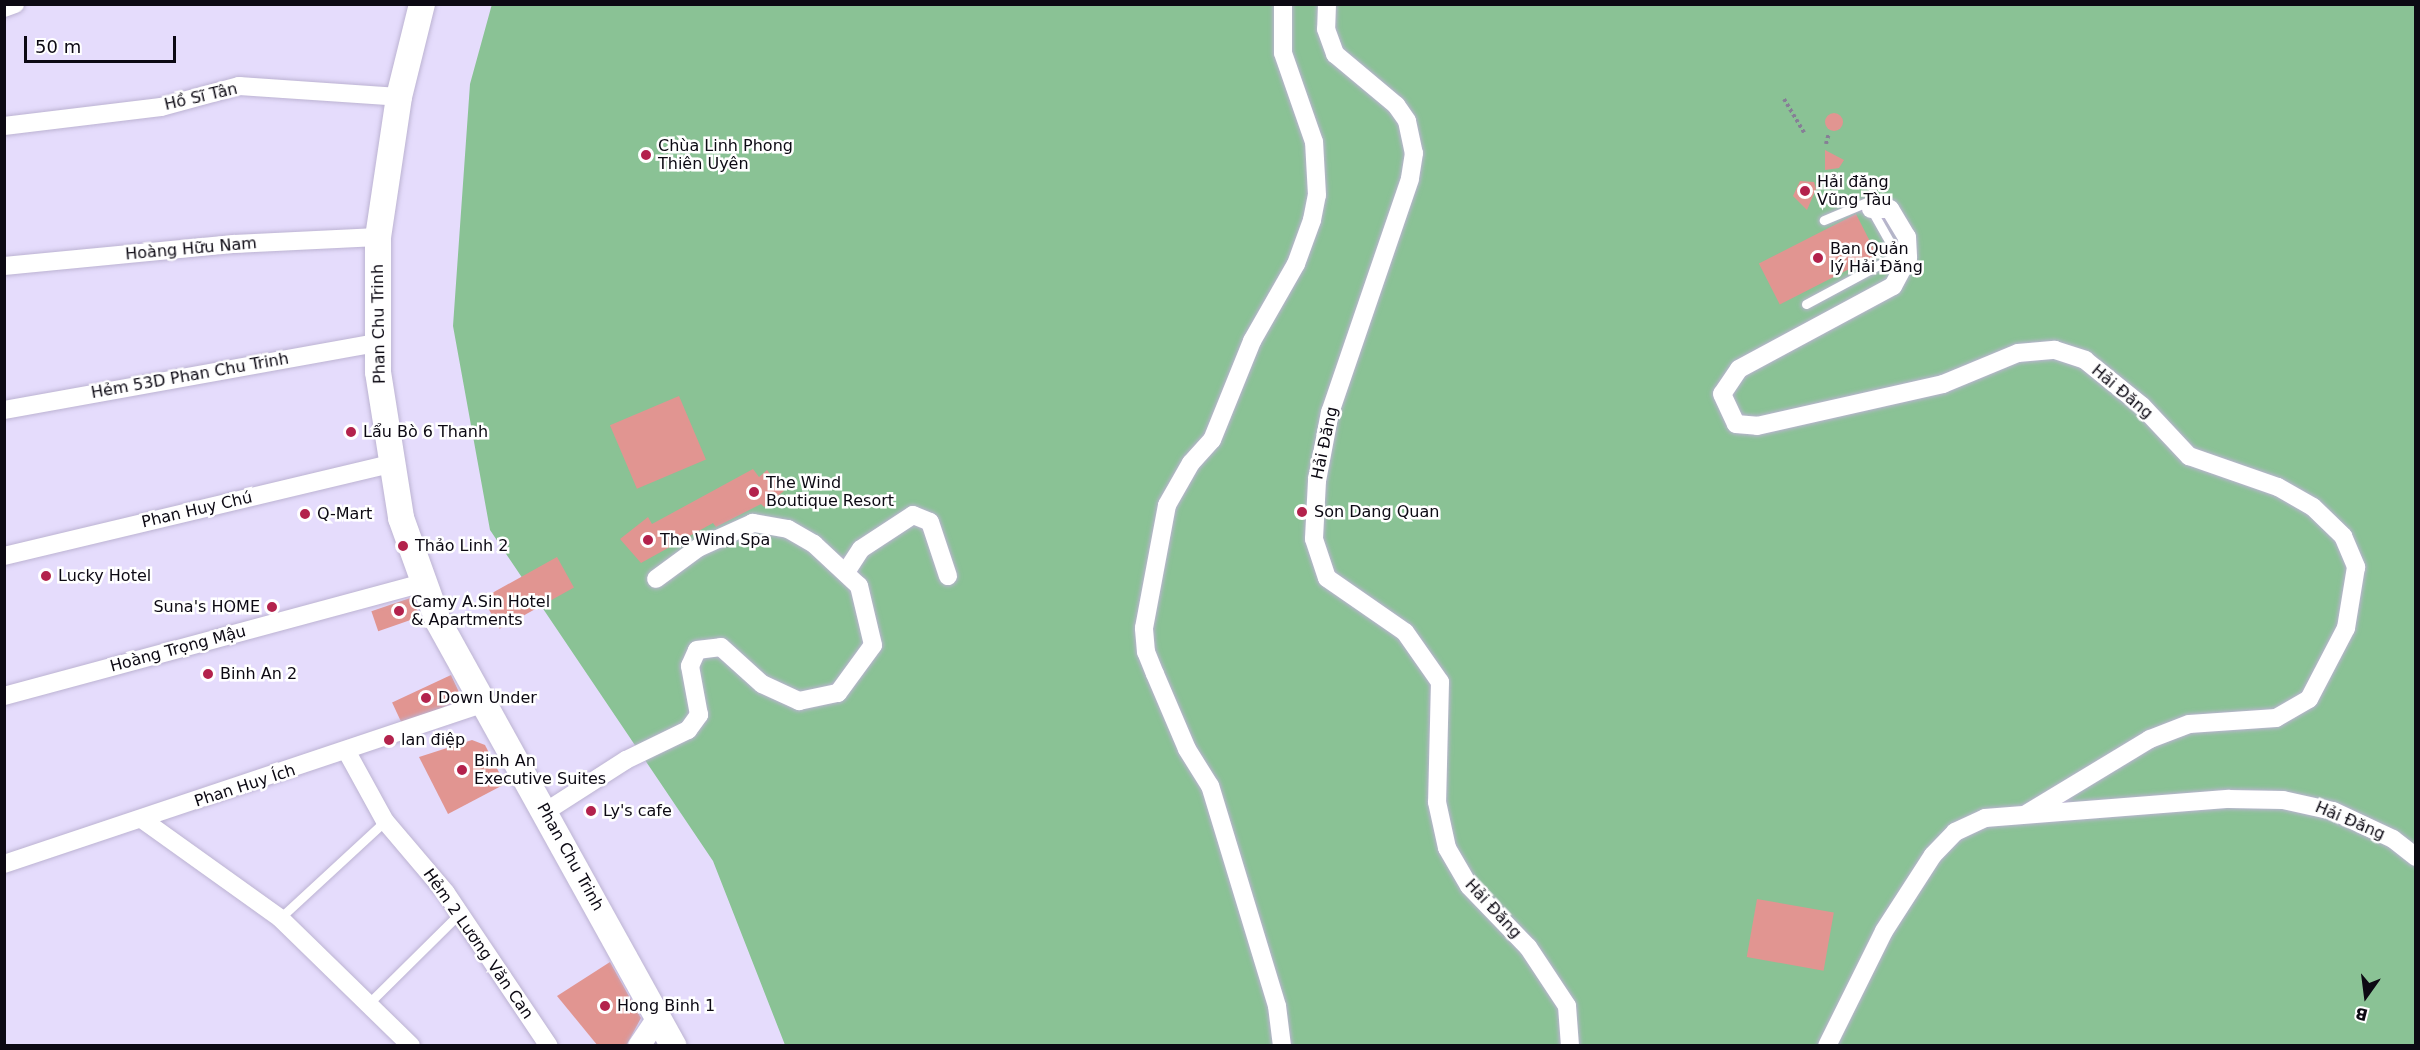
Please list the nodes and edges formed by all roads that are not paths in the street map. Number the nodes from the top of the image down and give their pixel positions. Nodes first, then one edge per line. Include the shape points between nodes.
1 (422, 4) edge
2 (1283, 4) edge
3 (1327, 4) edge
4 (399, 97) junction
5 (4, 126) edge
6 (1871, 209) junction
7 (1824, 220) dead end
8 (378, 237) junction
9 (4, 266) edge
10 (1806, 304) dead end
11 (375, 343) junction
12 (4, 410) edge
13 (390, 464) junction
14 (4, 556) edge
15 (846, 572) junction
16 (948, 576) dead end
17 (656, 579) dead end
18 (422, 583) junction
19 (4, 696) edge
20 (484, 703) junction
21 (347, 752) junction
22 (545, 812) junction
23 (2028, 813) junction
24 (143, 820) junction
25 (385, 821) junction
26 (2415, 856) edge
27 (4, 864) edge
28 (460, 913) junction
29 (280, 918) junction
30 (368, 1004) junction
31 (659, 1016) junction
32 (411, 1046) edge
33 (549, 1046) edge
34 (639, 1046) edge
35 (674, 1046) edge
36 (1282, 1046) edge
37 (1570, 1046) edge
38 (1827, 1046) edge

1 - 4 main road, Phan Chu Trinh
2 - 36 street via 1282,53 1314,142 1317,195 1312,220 1296,264 1252,341 1212,440 1191,463 1167,505 1144,628 1146,652 1155,674 1188,749 1210,786 1277,1006
3 - 37 street, Hải Đăng via 1326,28 1335,54 1396,105 1407,121 1414,153 1410,179 1330,412 1317,481 1314,539 1327,578 1405,632 1440,682 1437,802 1447,848 1469,886 1528,946 1567,1006
4 - 5 street, Hồ Sĩ Tân via 239,86 161,107
4 - 8 main road, Phan Chu Trinh
6 - 7 lane via 1867,202
6 - 10 lane via 1897,255
6 - 23 street, Hải Đăng via 1890,209 1907,237 1908,258 1893,286 1740,369 1722,394 1736,424 1758,426 1943,384 2018,353 2055,350 2085,360 2142,406 2189,456 2278,488 2313,507 2343,536 2356,567 2346,628 2308,699 2277,718 2189,724 2150,739
8 - 9 street, Hoàng Hữu Nam via 234,244
8 - 11 main road, Phan Chu Trinh
11 - 12 street, Hẻm 53D Phan Chu Trinh
11 - 13 main road, Phan Chu Trinh
13 - 14 street, Phan Huy Chú
13 - 18 main road, Phan Chu Trinh
15 - 16 street via 861,549 913,515 930,522
15 - 17 street via 788,529 753,523 698,548
15 - 22 street via 859,586 873,645 838,693 799,701 762,684 721,647 697,650 690,666 699,716 688,730 626,760
18 - 19 street, Hoàng Trọng Mậu
18 - 20 main road, Phan Chu Trinh
20 - 21 street, Phan Huy Ích
20 - 22 main road, Phan Chu Trinh
21 - 24 street, Phan Huy Ích
21 - 25 street, Hẻm 2 Lương Văn Can
22 - 31 main road, Phan Chu Trinh
23 - 26 street, Hải Đăng via 2283,800 2333,811 2393,839
23 - 38 street, Hải Đăng via 1985,818 1955,832 1933,855 1884,931
24 - 27 street, Phan Huy Ích
24 - 29 street
25 - 28 street, Hẻm 2 Lương Văn Can
25 - 29 lane
28 - 30 lane
28 - 33 street, Hẻm 2 Lương Văn Can
29 - 30 street
30 - 32 street
31 - 34 street
31 - 35 main road, Phan Chu Trinh

